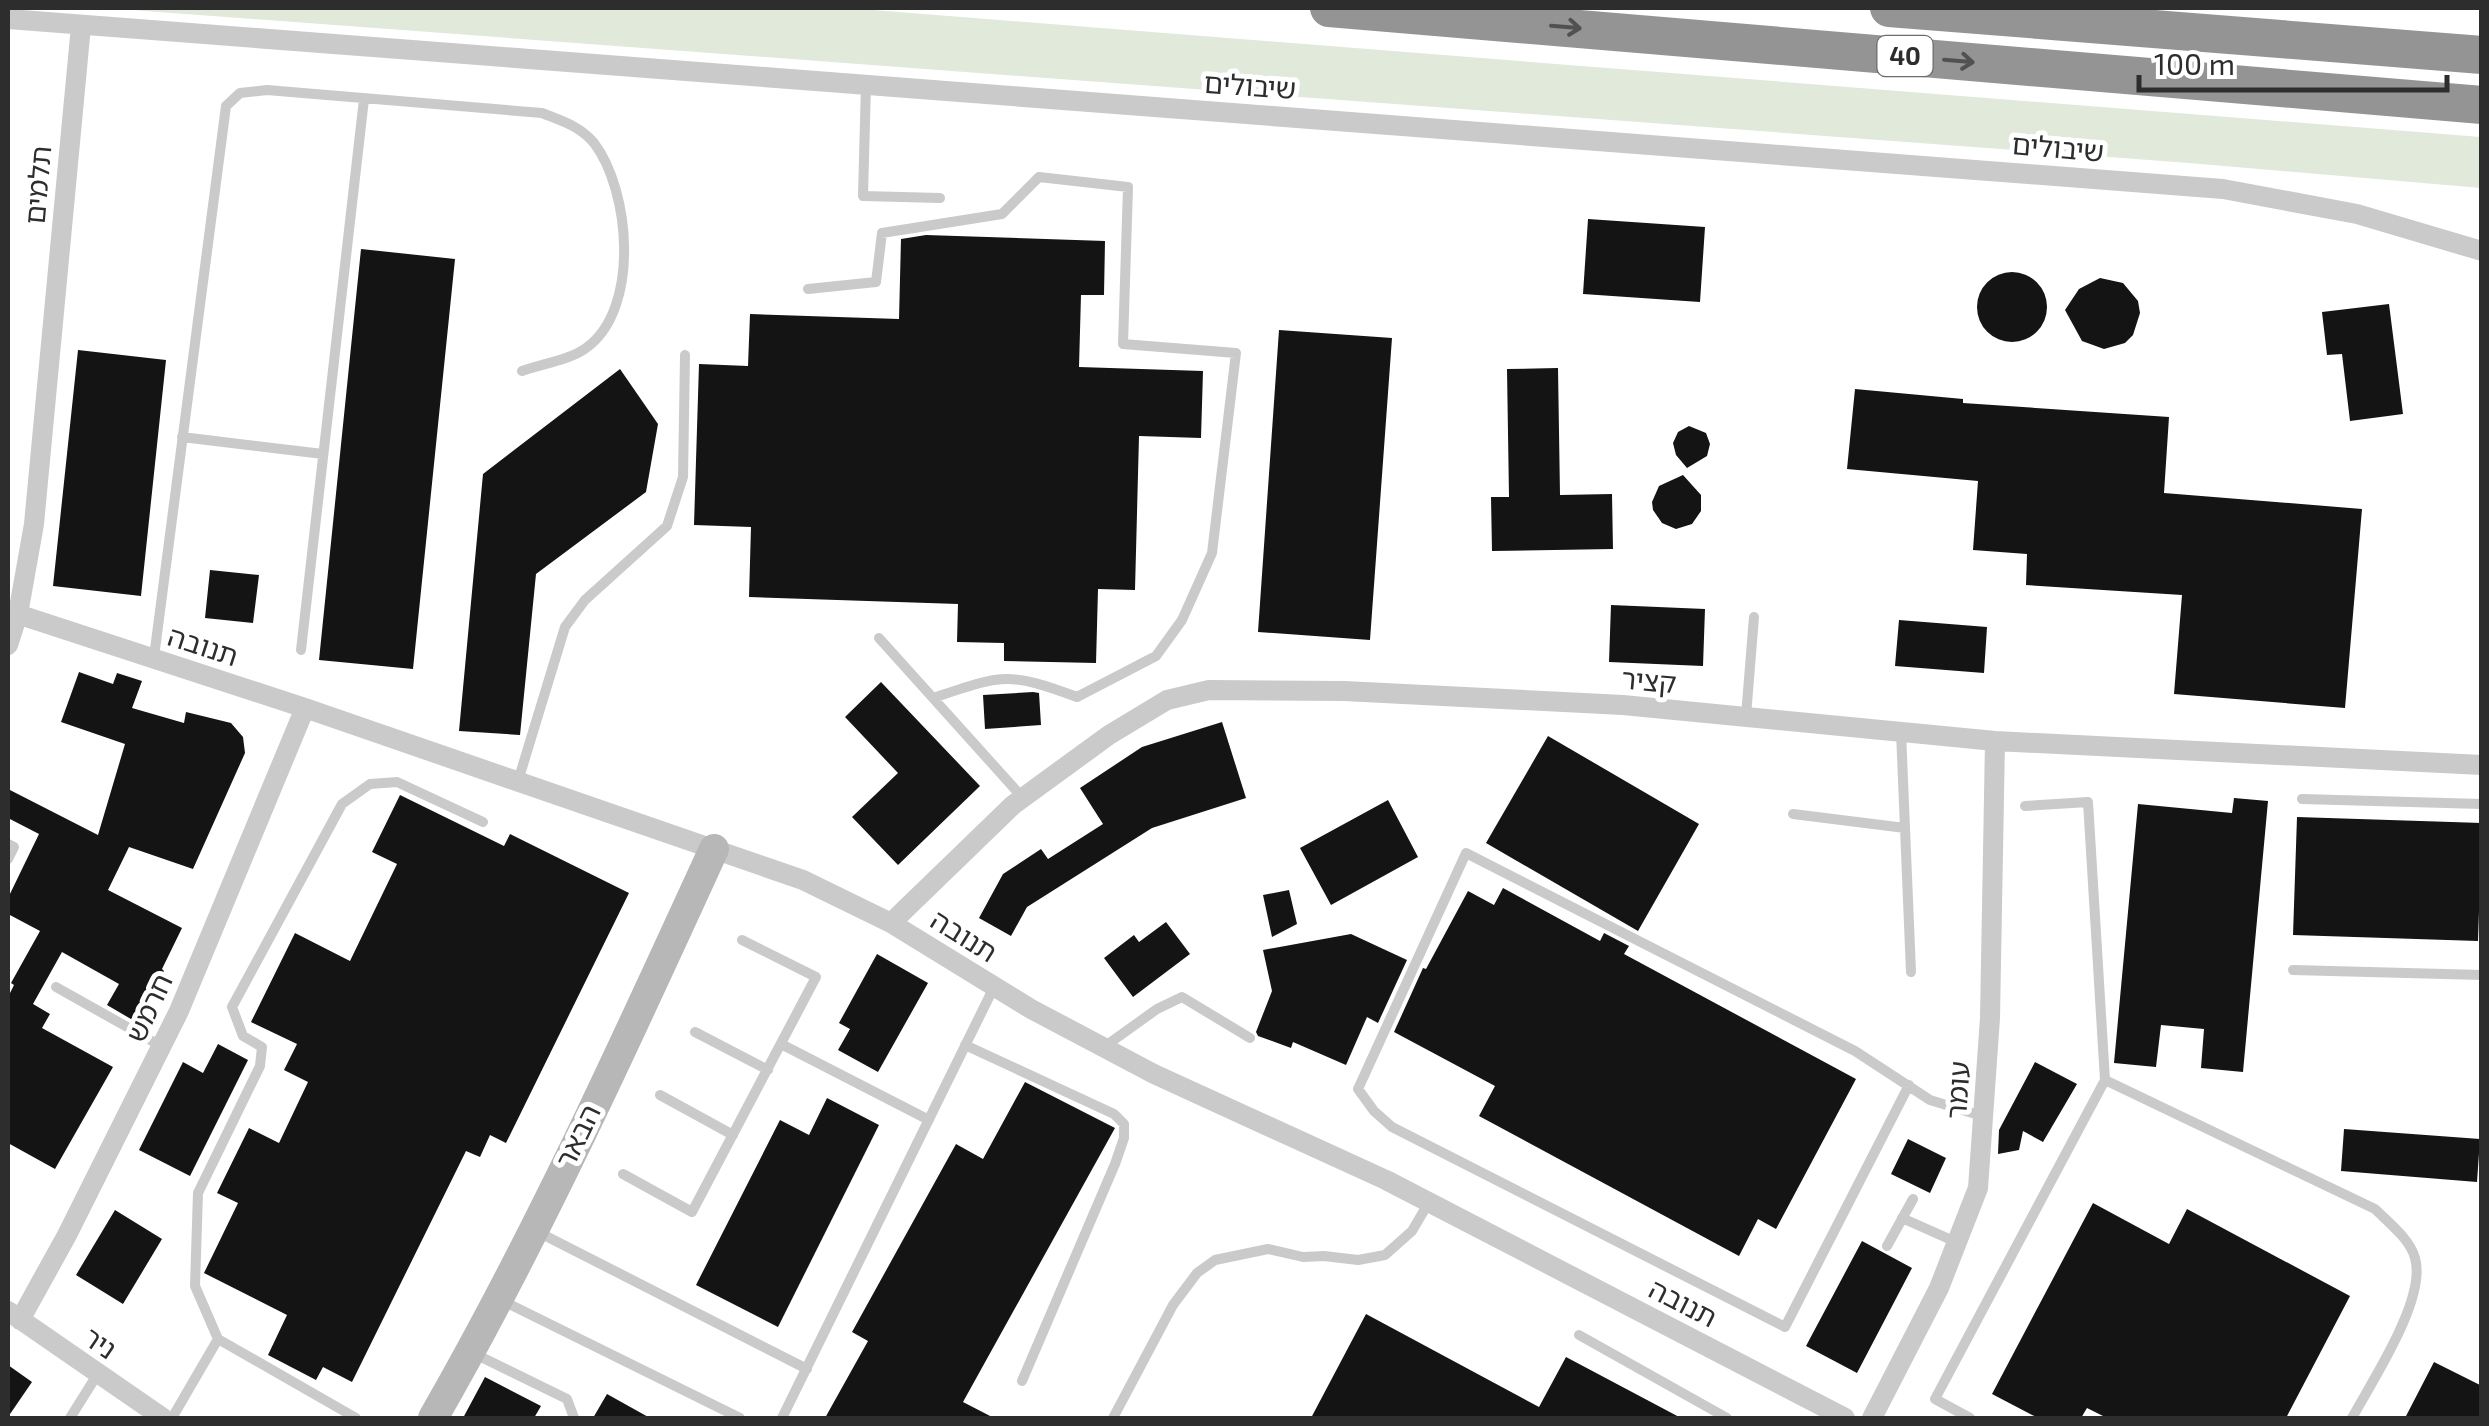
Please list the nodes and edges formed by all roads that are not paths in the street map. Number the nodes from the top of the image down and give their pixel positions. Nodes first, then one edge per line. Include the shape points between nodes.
1 (1329, 8) edge
2 (1889, 8) edge
3 (8, 20) edge
4 (81, 26) junction
5 (2482, 55) edge
6 (866, 84) junction
7 (364, 98) junction
8 (2482, 104) edge
9 (940, 198) dead end
10 (2482, 251) edge
11 (808, 288) dead end
12 (686, 356) dead end
13 (522, 372) dead end
14 (182, 437) junction
15 (323, 454) junction
16 (13, 613) edge
17 (1754, 617) dead end
18 (879, 638) dead end
19 (8, 645) edge
20 (301, 650) dead end
21 (154, 658) junction
22 (933, 698) junction
23 (305, 708) junction
24 (1746, 717) junction
25 (1900, 732) junction
26 (1995, 741) junction
27 (2482, 764) edge
28 (518, 781) junction
29 (1023, 798) junction
30 (2302, 799) dead end
31 (2482, 804) edge
32 (2026, 806) dead end
33 (1793, 814) dead end
34 (482, 822) dead end
35 (1905, 828) junction
36 (8, 844) edge
37 (714, 849) junction
38 (8, 859) edge
39 (890, 922) junction
40 (742, 940) dead end
41 (2293, 970) dead end
42 (1911, 972) dead end
43 (2482, 975) edge
44 (56, 987) dead end
45 (994, 987) junction
46 (695, 1032) dead end
47 (1250, 1038) dead end
48 (781, 1044) junction
49 (966, 1044) junction
50 (161, 1046) junction
51 (1104, 1047) junction
52 (768, 1070) junction
53 (2105, 1080) junction
54 (1909, 1085) junction
55 (660, 1095) dead end
56 (1983, 1117) junction
57 (929, 1120) junction
58 (733, 1135) junction
59 (623, 1174) dead end
60 (1913, 1199) dead end
61 (1429, 1202) junction
62 (1902, 1218) junction
63 (532, 1229) junction
64 (1958, 1243) junction
65 (1886, 1246) dead end
66 (498, 1299) junction
67 (14, 1316) edge
68 (1579, 1335) dead end
69 (218, 1339) junction
70 (471, 1352) junction
71 (806, 1369) junction
72 (97, 1374) junction
73 (1022, 1382) dead end
74 (70, 1418) edge
75 (163, 1418) edge
76 (172, 1418) edge
77 (356, 1418) edge
78 (433, 1418) edge
79 (574, 1418) edge
80 (740, 1418) edge
81 (782, 1418) edge
82 (1113, 1418) edge
83 (1728, 1418) edge
84 (1845, 1418) edge
85 (1872, 1418) edge
86 (1970, 1418) edge
87 (2352, 1418) edge

1 -> 8 highway, 40
2 - 5 highway, 40
3 - 4 street, שיבולים
4 - 6 street, שיבולים
4 - 16 street, תלמים via 34,524
6 - 9 lane via 863,196
6 - 10 street, שיבולים via 2223,189 2357,214
7 - 13 lane via 542,113 576,126 613,174 625,278 614,316 586,348
7 - 14 lane via 268,90 240,93 226,106
7 - 15 lane
11 - 22 lane via 876,282 882,233 1002,214 1039,178 1128,187 1123,344 1236,353 1212,554 1182,620 1156,656 1077,697 998,676
12 - 28 lane via 682,476 668,526 586,600 566,627
14 - 15 lane
14 - 21 lane
15 - 20 lane
16 - 19 street, תלמים
16 - 21 street, תנובה
17 - 24 lane
18 - 22 lane
21 - 23 street, תנובה
22 - 29 lane
23 - 28 street, תנובה
23 - 50 street, חרמש
24 - 25 street, קציר
24 - 29 street, קציר via 1623,705 1209,690 1166,700
25 - 26 street, קציר
25 - 35 lane
26 - 27 street, קציר
26 - 56 street, עומר
28 - 37 street, תנובה
29 - 39 street, קציר
30 - 31 lane
32 - 53 lane via 2088,802
33 - 35 lane
34 - 69 lane via 397,782 370,784 342,804 232,1007 243,1036 262,1047 260,1066 198,1193 195,1286
35 - 42 lane
36 - 38 lane via 14,847
37 - 39 street, תנובה via 803,880
37 - 63 street, הבאר
39 - 45 street, תנובה
40 - 48 lane via 816,977
41 - 43 lane
44 - 50 lane
45 - 49 lane
45 - 51 street, תנובה
46 - 52 lane
47 - 51 lane via 1182,997
48 - 52 lane
48 - 57 lane
49 - 57 lane
49 - 73 lane via 1124,1124 1116,1164
50 - 67 street, חרמש via 68,1235
51 - 61 street, תנובה
52 - 58 lane
53 - 86 lane via 1935,1399
53 - 87 lane via 2376,1209 2415,1254 2414,1295
54 - 54 lane via 1854,1050 1466,853 1358,1089 1392,1127 1785,1327
54 - 56 lane via 1930,1100
55 - 58 lane
56 - 64 street, עומר via 1978,1188
57 - 71 lane
58 - 59 lane via 692,1212
60 - 62 lane
61 - 82 lane via 1385,1255 1358,1260 1268,1249 1215,1260 1173,1305
61 - 84 street, תנובה
62 - 64 lane
62 - 65 lane
63 - 66 street, הבאר
63 - 71 lane
64 - 85 street, עומר
66 - 70 street, הבאר
66 - 80 lane
67 - 72 street, ניר
68 - 83 lane
69 - 76 lane
69 - 77 lane
70 - 78 street, הבאר
70 - 79 lane via 568,1398
71 - 81 lane
72 - 74 lane
72 - 75 street, ניר

